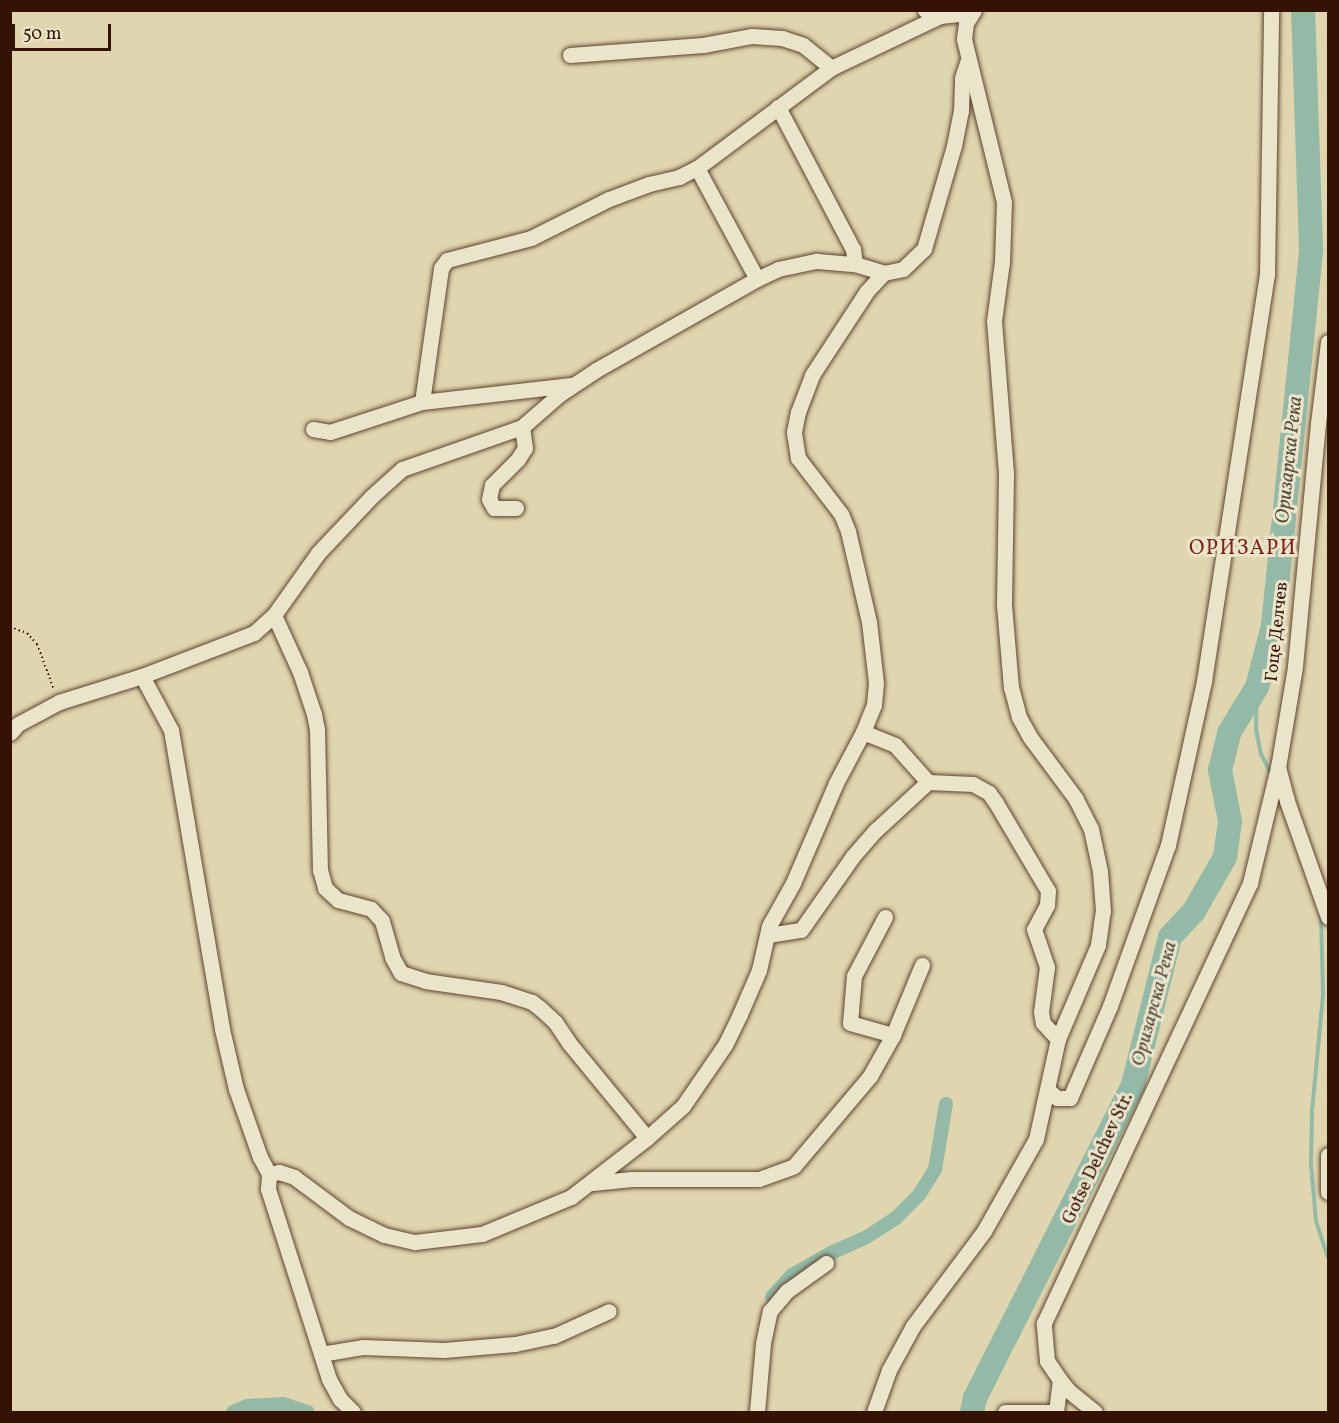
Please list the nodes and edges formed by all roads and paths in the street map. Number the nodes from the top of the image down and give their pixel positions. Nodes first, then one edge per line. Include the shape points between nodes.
1 (1271, 10) edge
2 (972, 12) edge
3 (932, 13) edge
4 (570, 55) dead end
5 (968, 58) junction
6 (831, 68) junction
7 (778, 107) junction
8 (698, 168) junction
9 (855, 264) junction
10 (884, 273) junction
11 (757, 279) junction
12 (1329, 342) edge
13 (574, 385) junction
14 (422, 402) junction
15 (1323, 424) edge
16 (522, 427) junction
17 (313, 429) dead end
18 (516, 508) dead end
19 (274, 615) junction
20 (10, 627) edge
21 (142, 676) junction
22 (59, 702) junction
23 (863, 732) junction
24 (10, 733) edge
25 (1278, 767) junction
26 (928, 782) junction
27 (1329, 916) edge
28 (885, 917) dead end
29 (768, 935) junction
30 (922, 965) dead end
31 (893, 1035) junction
32 (1058, 1039) junction
33 (1048, 1090) junction
34 (648, 1138) junction
35 (1329, 1155) edge
36 (269, 1174) junction
37 (592, 1183) junction
38 (1329, 1192) edge
39 (826, 1263) dead end
40 (609, 1311) dead end
41 (321, 1354) junction
42 (1055, 1373) junction
43 (1044, 1412) edge
44 (353, 1413) edge
45 (757, 1413) edge
46 (874, 1413) edge
47 (1005, 1413) edge
48 (1056, 1413) edge
49 (1095, 1413) edge

1 - 33 street via 1267,275 1204,681 1168,845 1110,1006 1070,1098 1057,1098
2 - 3 street
2 - 5 street via 964,39
3 - 6 street
4 - 6 street via 703,45 752,36 782,38 803,45
5 - 10 street via 954,146 929,237 917,258 903,269
5 - 32 street via 1004,202 1002,262 994,321 1006,473 1004,604 1011,688 1019,717 1030,737 1076,799 1091,829 1100,872 1103,911 1098,945
6 - 7 street
7 - 8 street
7 - 9 street via 853,249
8 - 11 street
8 - 14 street via 609,199 531,238 447,260 441,268
9 - 10 street
9 - 11 street via 808,262
10 - 23 street via 867,291 812,375 802,396 795,432 798,458 841,514 848,531 869,622 876,682 874,705
11 - 13 street
12 - 15 street, Гоце Делчев
13 - 14 street
13 - 16 street
14 - 17 street via 330,432
15 - 25 street, Гоце Делчев via 1295,667
16 - 18 street via 525,448 492,484 489,499 494,508
16 - 19 street via 402,469 318,553
19 - 21 street via 254,633
19 - 34 street via 300,672 317,729 319,861 325,888 338,900 371,909 381,921 401,973 425,981 501,992 532,1002 555,1022
20 - 22 path via 27,633 37,644
21 - 22 street
21 - 36 street via 171,730 222,1029 236,1089
22 - 24 street via 18,724
23 - 26 street via 895,745
23 - 29 street
25 - 27 street, Гоце Делчев
25 - 42 street, Gotse Delchev Str. via 1251,883 1044,1323 1044,1348
26 - 29 street via 853,856 801,930
26 - 32 street via 973,784 989,793 1047,888 1047,905 1034,928 1047,967 1043,1023
28 - 31 street via 854,976 850,1023
29 - 34 street via 759,970 724,1045 683,1106
30 - 31 street
31 - 37 street via 870,1076 807,1154 777,1175 759,1179 632,1179
32 - 33 street
33 - 46 street via 1036,1139 984,1231 904,1340
34 - 37 street
35 - 38 street
36 - 37 street via 279,1172 294,1177 349,1218 384,1235 415,1242 482,1234 571,1197
36 - 41 street via 268,1189
39 - 45 street via 787,1291 770,1311
40 - 41 street via 554,1336 515,1344 444,1350 363,1347
41 - 44 street via 334,1390
42 - 43 street
42 - 48 street
42 - 49 street
43 - 47 street

